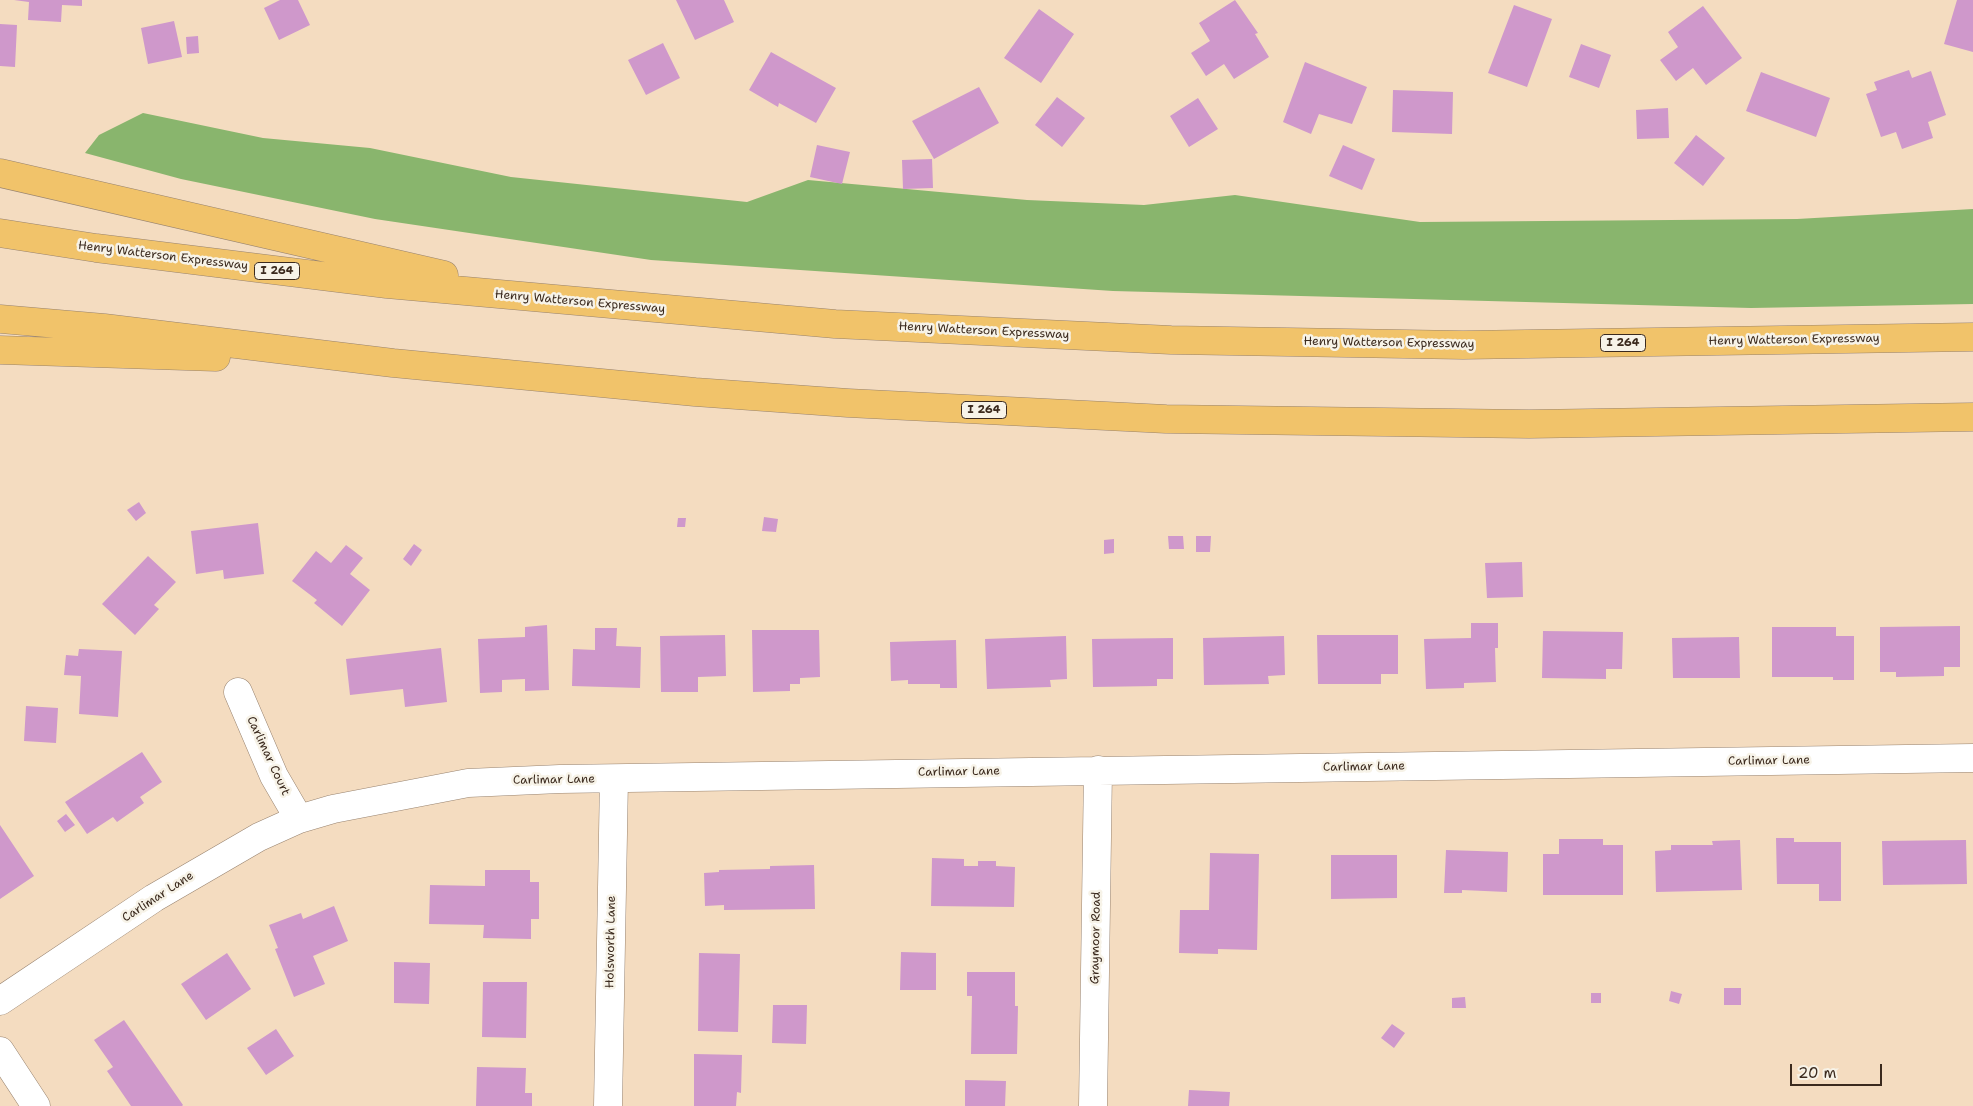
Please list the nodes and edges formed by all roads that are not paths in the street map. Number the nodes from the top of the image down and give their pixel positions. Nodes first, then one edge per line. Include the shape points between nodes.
1 (0, 173) edge
2 (0, 233) edge
3 (555, 301) junction
4 (0, 319) edge
5 (1973, 337) edge
6 (0, 350) edge
7 (393, 363) junction
8 (1973, 417) edge
9 (238, 692) dead end
10 (1973, 758) edge
11 (1098, 770) junction
12 (614, 779) junction
13 (299, 819) junction
14 (0, 1001) edge
15 (0, 1051) edge
16 (36, 1106) edge
17 (608, 1106) edge
18 (1094, 1106) edge

1 - 3 highway
2 - 3 highway, Henry Watterson Expressway / I 264 via 387,284
3 - 5 highway, Henry Watterson Expressway / I 264 via 835,324 1180,340 1463,345
4 - 7 highway, I 264 via 104,328
6 - 7 highway
7 - 8 highway, I 264 via 695,392 1166,419 1529,424
9 - 13 street, Carlimar Court via 274,776
10 - 11 street, Carlimar Lane
11 - 12 street, Carlimar Lane
11 - 18 street, Graymoor Road
12 - 13 street, Carlimar Lane via 468,783 383,798
12 - 17 street, Holsworth Lane
13 - 14 street, Carlimar Lane via 201,870
15 - 16 street

